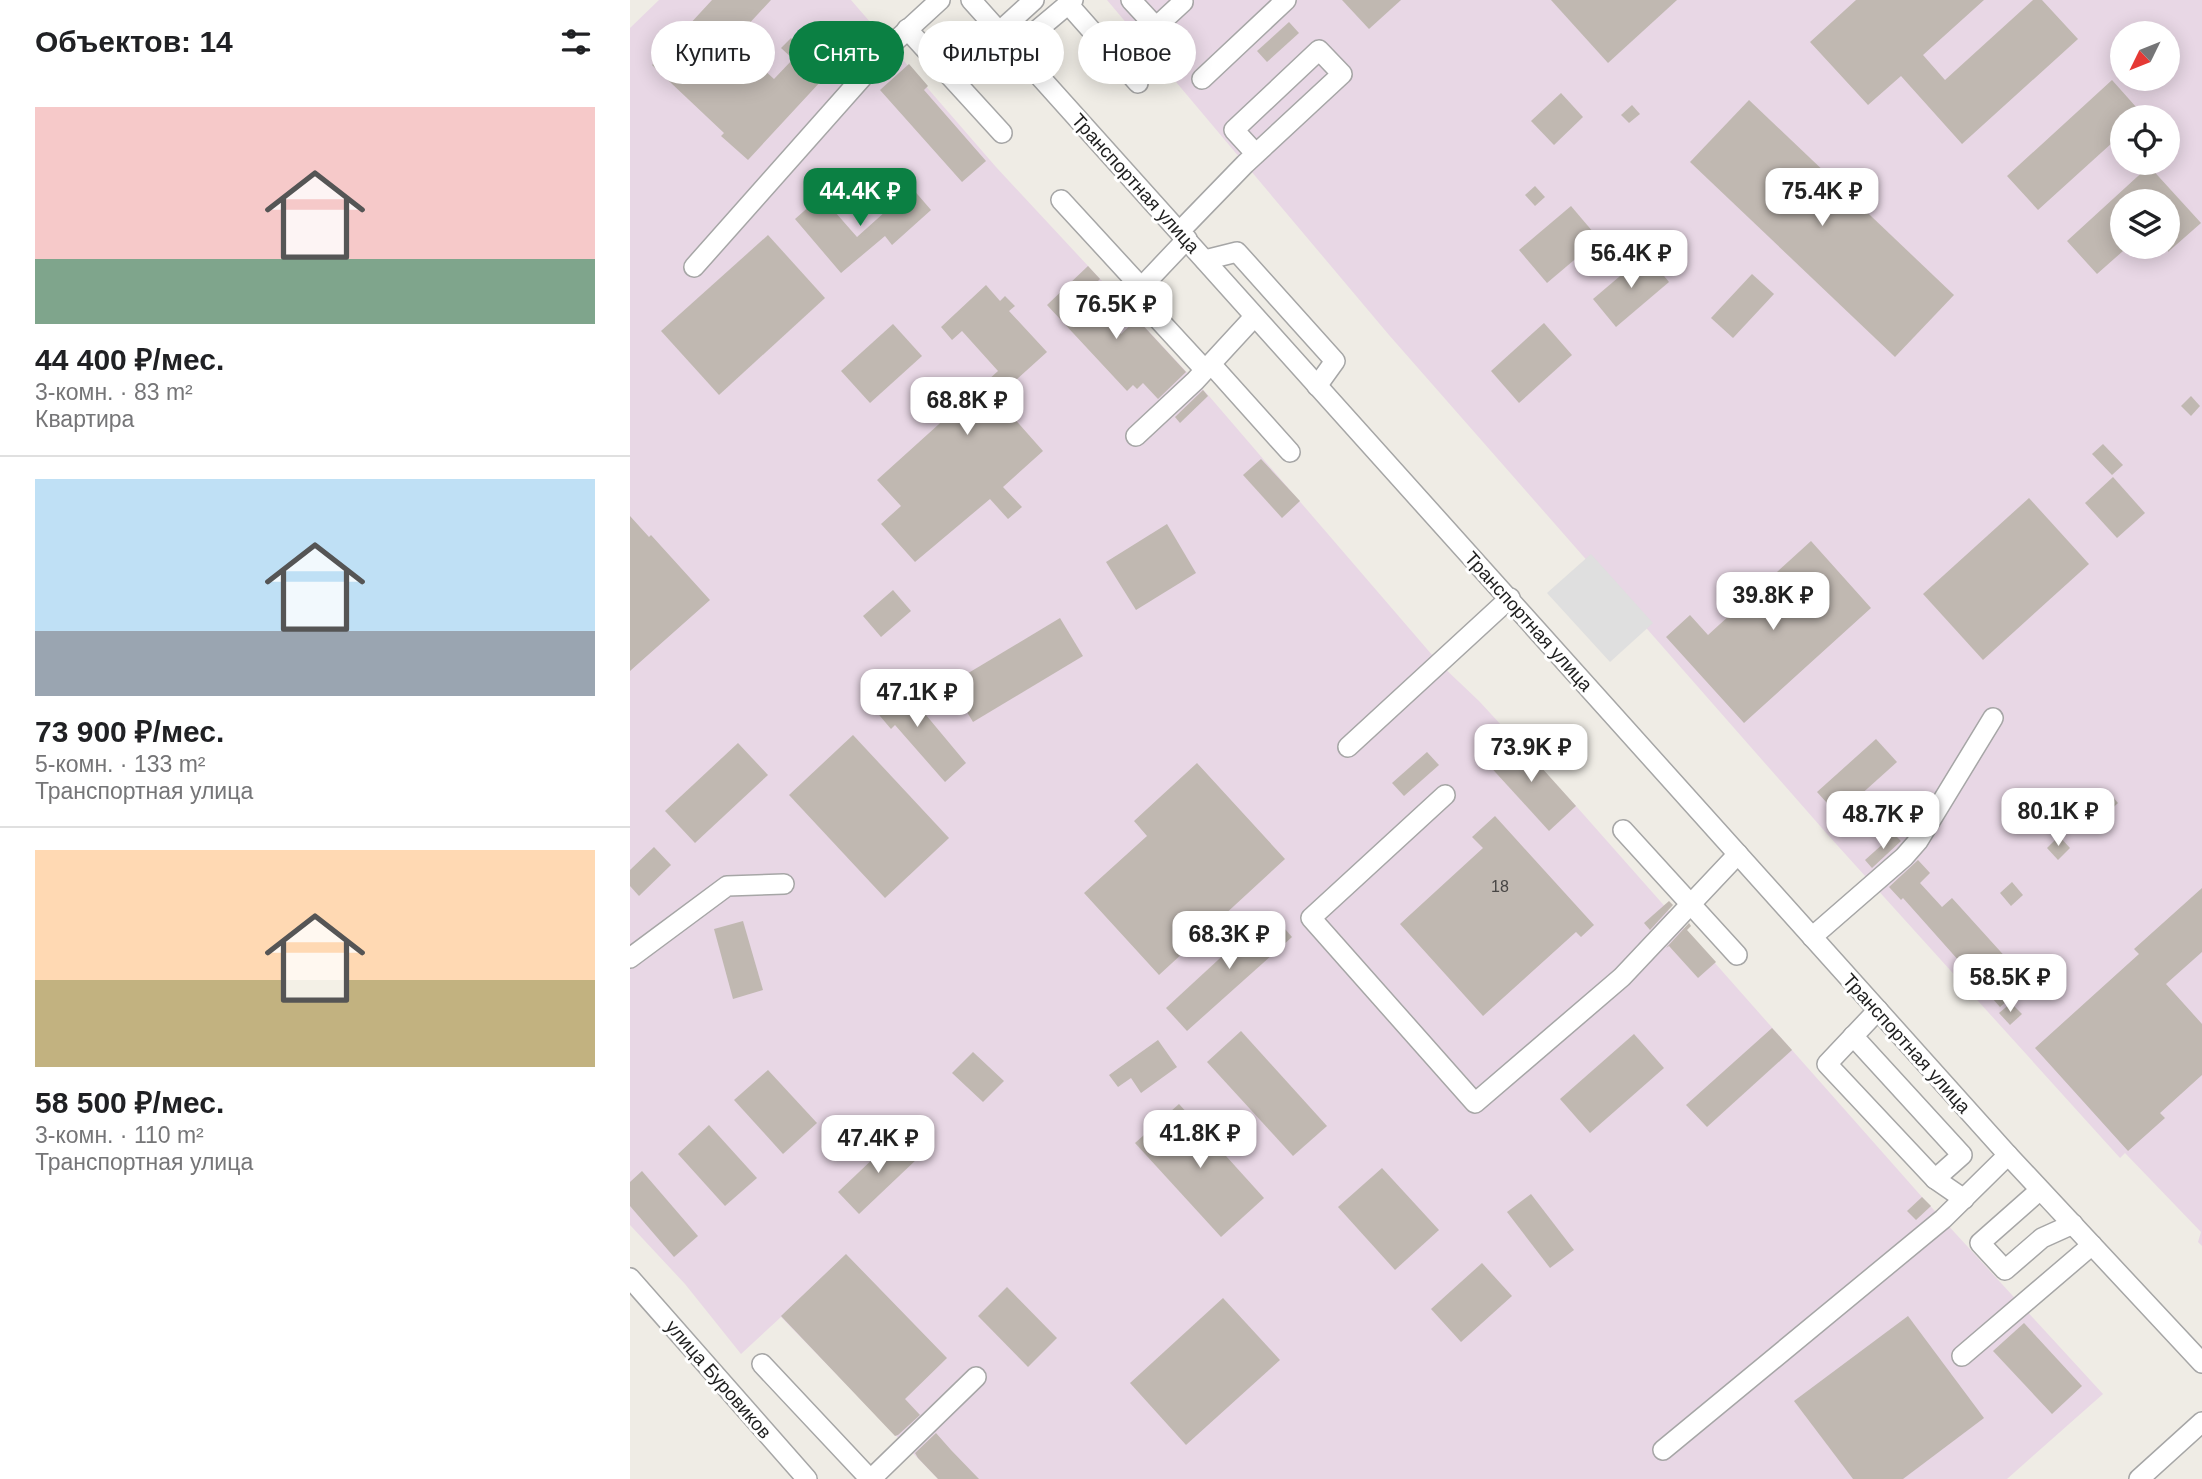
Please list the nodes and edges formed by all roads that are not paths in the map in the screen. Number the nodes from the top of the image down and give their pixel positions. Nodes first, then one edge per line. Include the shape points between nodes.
1 (940, 0) edge
2 (971, 0) edge
3 (1034, 0) edge
4 (1131, 0) edge
5 (1181, 0) edge
6 (1286, 0) edge
7 (1070, 2) edge
8 (991, 21) edge
9 (1011, 21) edge
10 (1048, 21) edge
11 (1086, 21) edge
12 (907, 29) junction
13 (1202, 79) dead end
14 (1048, 84) edge
15 (1002, 133) dead end
16 (1256, 154) junction
17 (1061, 201) dead end
18 (1183, 235) junction
19 (1205, 260) junction
20 (694, 267) dead end
21 (1141, 286) junction
22 (1254, 317) junction
23 (1208, 367) junction
24 (1317, 386) junction
25 (1136, 436) dead end
26 (1290, 452) dead end
27 (1510, 598) junction
28 (1993, 719) dead end
29 (1348, 747) dead end
30 (1445, 795) dead end
31 (1623, 830) dead end
32 (1738, 854) junction
33 (784, 884) dead end
34 (1690, 902) junction
35 (1812, 937) junction
36 (1737, 955) dead end
37 (630, 958) edge
38 (1878, 1010) junction
39 (1853, 1036) junction
40 (2008, 1155) junction
41 (1935, 1179) junction
42 (2040, 1190) junction
43 (1964, 1199) junction
44 (2073, 1224) junction
45 (2092, 1245) junction
46 (630, 1278) edge
47 (1962, 1356) dead end
48 (2202, 1363) edge
49 (762, 1364) dead end
50 (976, 1377) dead end
51 (2202, 1422) edge
52 (1663, 1450) dead end
53 (807, 1479) edge
54 (871, 1479) edge
55 (2139, 1479) edge

1 - 12 street
2 - 8 street, Транспортная улица
3 - 9 street
4 - 5 street via 1156,27
6 - 13 street
7 - 10 street
7 - 11 street
12 - 15 street
12 - 20 street
14 - 18 street, Транспортная улица
16 - 16 street via 1342,74 1319,50 1234,130
16 - 18 street
17 - 21 street
18 - 19 street, Транспортная улица
18 - 21 street
19 - 22 street, Транспортная улица
19 - 24 street via 1237,252 1335,360
21 - 23 street via 1135,294
22 - 23 street
22 - 24 street, Транспортная улица
23 - 25 street
23 - 26 street
24 - 27 street, Транспортная улица
27 - 29 street
27 - 32 street, Транспортная улица
28 - 35 street via 1904,858
30 - 34 street via 1311,918 1475,1103 1622,977
31 - 34 street
32 - 34 street
32 - 35 street, Транспортная улица
33 - 37 street via 727,887
34 - 36 street
35 - 38 street, Транспортная улица
38 - 39 street
38 - 40 street, Транспортная улица
39 - 41 street via 1827,1064
39 - 41 street via 1962,1155
40 - 42 street, Транспортная улица
40 - 43 street
41 - 43 street
42 - 44 street, Транспортная улица
42 - 44 street via 1980,1243 2005,1270 2042,1238
43 - 52 street
44 - 45 street, Транспортная улица
45 - 47 street
45 - 48 street, Транспортная улица
46 - 53 street, улица Буровиков
49 - 54 street
50 - 54 street
51 - 55 street

